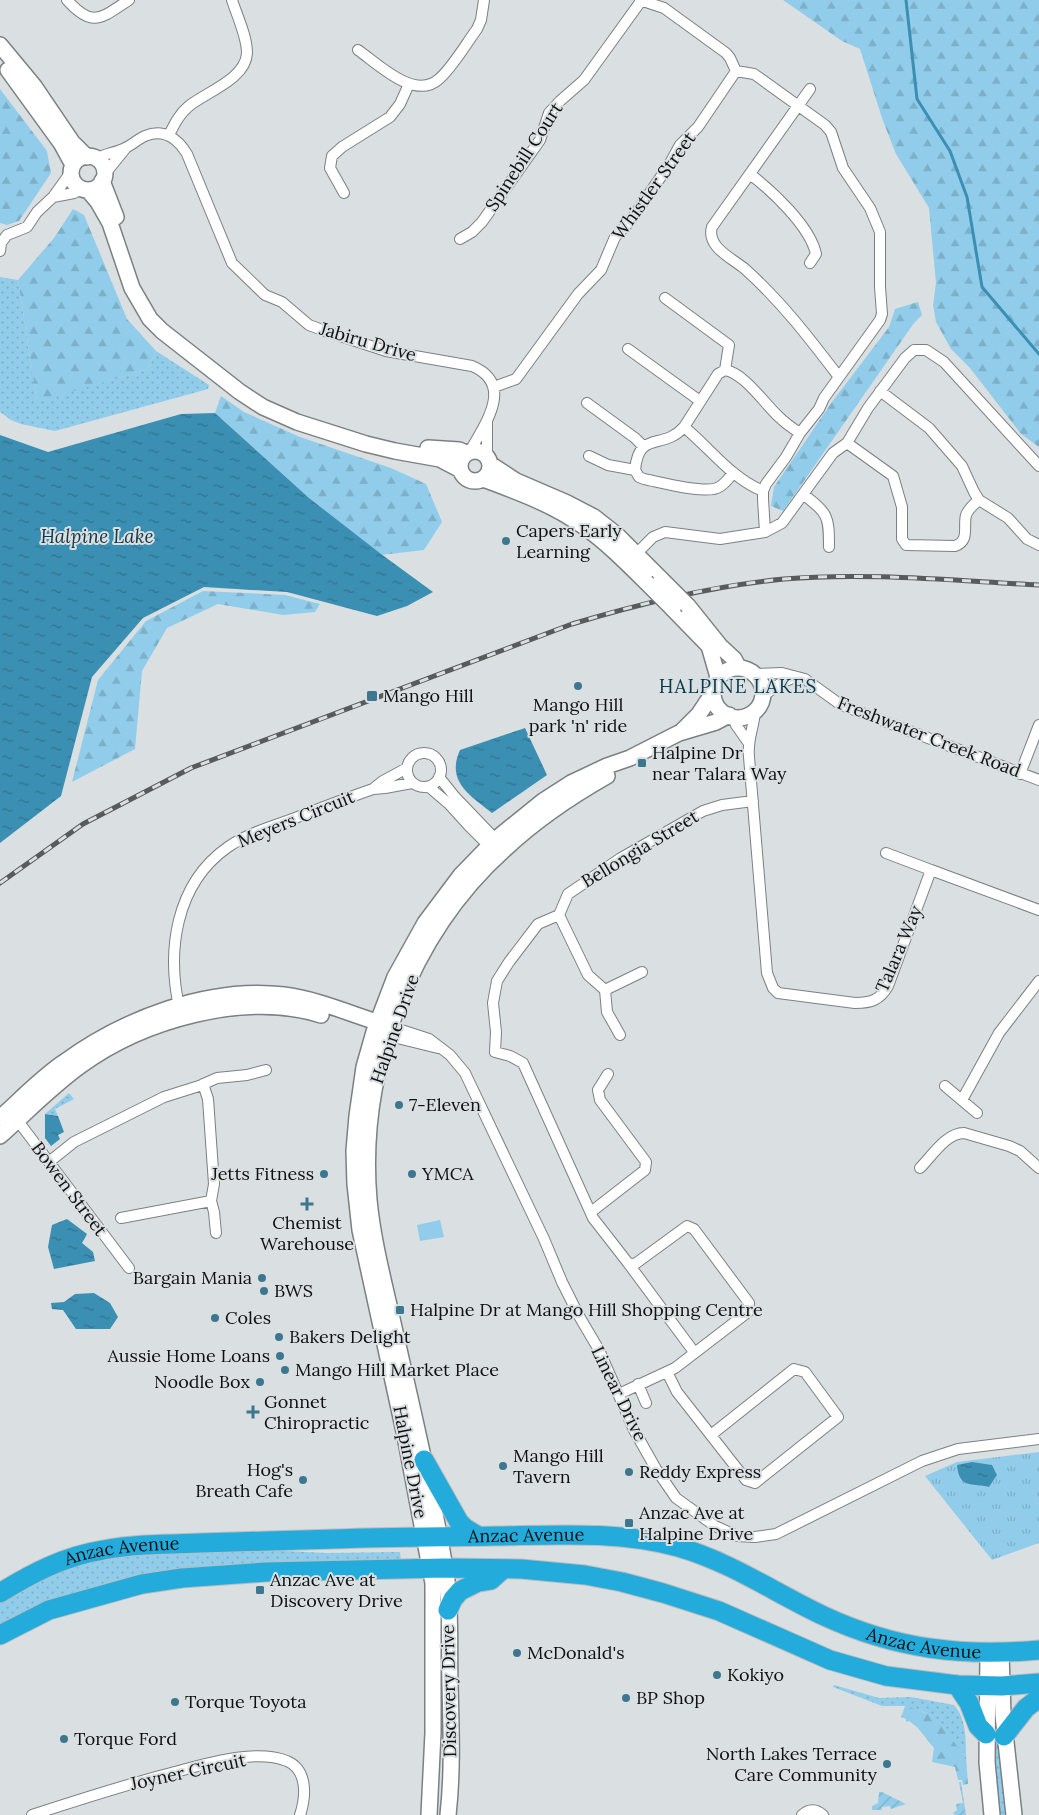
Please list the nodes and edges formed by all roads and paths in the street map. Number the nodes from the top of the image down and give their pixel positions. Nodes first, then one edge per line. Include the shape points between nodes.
1 (67, 0) edge
2 (129, 0) edge
3 (232, 0) edge
4 (484, 0) edge
5 (640, 0) edge
6 (0, 44) edge
7 (358, 50) dead end
8 (0, 60) edge
9 (736, 71) junction
10 (408, 84) junction
11 (810, 89) dead end
12 (799, 105) junction
13 (169, 135) junction
14 (125, 149) junction
15 (91, 158) junction
16 (72, 169) junction
17 (750, 174) junction
18 (103, 178) junction
19 (85, 190) junction
20 (344, 193) dead end
21 (53, 197) junction
22 (2, 236) edge
23 (460, 239) dead end
24 (0, 251) edge
25 (810, 263) dead end
26 (665, 298) dead end
27 (628, 349) dead end
28 (725, 370) junction
29 (839, 377) junction
30 (494, 387) junction
31 (880, 391) junction
32 (700, 401) junction
33 (587, 403) dead end
34 (487, 422) junction
35 (684, 427) junction
36 (800, 433) junction
37 (847, 443) junction
38 (643, 446) junction
39 (468, 452) junction
40 (588, 456) dead end
41 (488, 460) junction
42 (1039, 466) edge
43 (459, 469) junction
44 (635, 470) junction
45 (733, 473) junction
46 (483, 479) junction
47 (763, 491) junction
48 (803, 494) junction
49 (979, 500) junction
50 (765, 532) junction
51 (1039, 545) edge
52 (829, 547) dead end
53 (632, 558) junction
54 (739, 668) junction
55 (754, 674) junction
56 (795, 677) junction
57 (718, 678) junction
58 (713, 693) junction
59 (763, 696) junction
60 (755, 711) junction
61 (731, 716) junction
62 (1039, 725) edge
63 (679, 733) junction
64 (748, 742) junction
65 (407, 768) junction
66 (1020, 774) junction
67 (440, 777) junction
68 (1039, 780) edge
69 (412, 783) junction
70 (429, 787) junction
71 (373, 789) junction
72 (753, 802) junction
73 (497, 847) junction
74 (886, 853) dead end
75 (931, 870) junction
76 (1039, 910) edge
77 (558, 915) junction
78 (642, 972) dead end
79 (1039, 981) edge
80 (605, 990) junction
81 (180, 1012) junction
82 (375, 1027) junction
83 (390, 1031) junction
84 (620, 1035) dead end
85 (266, 1070) dead end
86 (608, 1074) dead end
87 (203, 1084) junction
88 (945, 1086) dead end
89 (962, 1100) junction
90 (977, 1113) dead end
91 (9, 1116) edge
92 (0, 1136) edge
93 (49, 1162) junction
94 (920, 1168) dead end
95 (1039, 1168) edge
96 (211, 1201) junction
97 (591, 1212) junction
98 (121, 1218) dead end
99 (216, 1233) dead end
100 (628, 1263) junction
101 (129, 1268) dead end
102 (694, 1352) junction
103 (667, 1372) junction
104 (638, 1384) junction
105 (619, 1394) junction
106 (646, 1403) dead end
107 (711, 1435) junction
108 (1039, 1439) edge
109 (424, 1460) junction
110 (478, 1536) junction
111 (432, 1537) junction
112 (437, 1568) junction
113 (502, 1569) junction
114 (0, 1593) edge
115 (448, 1610) junction
116 (0, 1634) edge
117 (1039, 1650) edge
118 (995, 1653) junction
119 (1039, 1683) edge
120 (957, 1685) junction
121 (994, 1686) junction
122 (1039, 1698) edge
123 (995, 1735) junction
124 (32, 1815) edge
125 (300, 1815) edge
126 (429, 1815) edge
127 (448, 1815) edge
128 (802, 1815) edge
129 (824, 1815) edge
130 (992, 1815) edge
131 (1014, 1815) edge

1 - 2 street via 81,14 96,18 105,16
3 - 13 street via 246,48 244,63 232,78 189,106
4 - 10 street via 477,29 441,78 423,86
5 - 9 street via 664,8 726,53
5 - 23 street, Spinebill Court via 584,80 549,113 540,140 482,222
6 - 15 main road via 34,86 72,142
7 - 10 street
8 - 16 main road via 56,136
9 - 12 street via 754,74
9 - 30 street, Whistler Street via 698,127 680,145 631,220 615,236 597,275 578,294 519,375 513,381
10 - 20 street via 390,116 332,156 330,168
11 - 12 street
12 - 17 street
12 - 29 street via 831,132 842,168 870,208 880,232 882,314
13 - 14 street via 145,136
13 - 30 street, Jabiru Drive via 181,144 187,154 232,263 265,295 282,302 316,328 386,350 472,366 488,376
14 - 15 street
14 - 18 street
15 - 16 main road via 76,161
15 - 18 main road via 102,166
16 - 19 main road via 74,182
16 - 21 street
17 - 25 street via 772,192 810,239 816,254
17 - 29 street via 712,227 712,242 793,317
18 - 19 main road via 96,188
18 - 39 main road via 137,281 152,308 174,332 245,386 286,410 348,430 403,444
19 - 21 street
19 - 43 main road via 98,202 110,223 130,283 150,319 240,392 297,422 366,444 440,459
21 - 22 street via 27,227
22 - 24 street
26 - 28 street via 729,345
27 - 32 street
28 - 32 street via 718,374
28 - 36 street via 735,373 777,416
29 - 36 street
30 - 34 street
31 - 37 street
31 - 42 street via 910,352 926,350 953,371
31 - 49 street via 929,428 962,466
32 - 35 street
33 - 38 street
34 - 39 street
34 - 41 street
35 - 38 street via 671,438
35 - 45 street
36 - 47 street
37 - 48 street via 833,453
37 - 49 street via 892,476 902,507 902,539 906,546 960,544 965,536 967,514
38 - 44 street
39 - 41 main road via 479,451
39 - 43 main road via 460,460
40 - 44 street via 608,465
41 - 46 main road via 488,472
41 - 53 main road via 516,481 594,518 618,536
43 - 46 main road via 470,480
44 - 45 street via 644,479 709,490 717,489
45 - 47 street
46 - 53 main road via 537,500
47 - 50 street
48 - 50 street via 782,523
48 - 52 street via 826,515
49 - 51 street via 1008,518 1027,539
50 - 53 street via 720,539 665,532 653,537
53 - 54 main road, bridge via 661,578
53 - 57 main road, bridge via 646,582 709,646
54 - 55 main road
54 - 57 main road via 724,672
55 - 56 street, Freshwater Creek Road via 782,673
55 - 59 main road via 760,680
56 - 59 street via 781,682
56 - 66 street, Freshwater Creek Road via 809,681 842,705
57 - 58 main road
58 - 61 main road via 718,707
58 - 63 main road, Halpine Drive via 695,719
59 - 60 main road
60 - 61 main road via 741,717
60 - 64 street, Talara Way
61 - 63 main road, Halpine Drive
61 - 64 street, Talara Way
62 - 66 street
63 - 73 main road, Halpine Drive via 571,783 543,801
64 - 72 street, Talara Way
65 - 67 street via 415,755 426,753 439,762
65 - 69 street
65 - 71 street, Meyers Circuit
66 - 68 street, Freshwater Creek Road
67 - 70 street
67 - 73 street
69 - 70 street
69 - 71 street, Meyers Circuit
70 - 73 street
71 - 81 street, Meyers Circuit via 238,841 222,851 199,874 184,900 176,927 175,978
72 - 75 street, Talara Way via 768,973 778,993 855,1003 879,998 888,986
72 - 77 street, Bellongia Street via 722,805 703,811 621,858 568,894
73 - 82 main road, Halpine Drive via 456,881 425,923 394,977
73 - 83 main road, Halpine Drive via 435,933 408,985
74 - 75 street
75 - 76 street
77 - 80 street via 588,975
77 - 97 street via 538,924 497,981 492,1003 496,1032 494,1052 523,1063
78 - 80 street
79 - 89 street via 999,1033
80 - 84 street via 607,1012
81 - 82 main road via 236,995 275,994 304,999
81 - 91 main road via 99,1053
82 - 83 main road
82 - 111 main road, Halpine Drive via 364,1068 357,1116 354,1168 357,1207 369,1277 405,1436
83 - 105 street, Linear Drive via 438,1048 455,1060 469,1079 562,1282
83 - 109 main road, Halpine Drive via 370,1115 369,1199 375,1244
85 - 87 street via 217,1078
86 - 97 street via 598,1090 600,1100 646,1162 645,1170
87 - 93 street via 164,1097 74,1142
87 - 96 street via 208,1099 214,1184
88 - 89 street
89 - 90 street
91 - 92 main road
91 - 93 street, Bowen Street
93 - 101 street, Bowen Street
94 - 95 street via 950,1137 964,1133 1010,1146
96 - 98 street
96 - 99 street
97 - 100 street
100 - 102 street
100 - 102 street via 635,1264 687,1226 694,1229 744,1295 749,1303 748,1312
102 - 103 street
103 - 104 street
103 - 107 street via 677,1392
104 - 105 street
104 - 106 street
105 - 108 street, Linear Drive via 639,1438 676,1498 714,1526 737,1536 776,1534 922,1461 958,1449
107 - 107 street via 746,1480 755,1483 838,1417 805,1372 794,1369
109 - 110 highway via 459,1522
109 - 111 main road, Halpine Drive
110 - 111 highway, Anzac Avenue
110 - 118 highway, Anzac Avenue via 602,1534 654,1541 732,1567 864,1633 919,1647
111 - 112 main road
111 - 114 highway, Anzac Avenue via 118,1547 52,1564
112 - 113 highway, Anzac Avenue
112 - 115 main road, Discovery Drive via 447,1583
112 - 116 highway, Anzac Avenue via 238,1573 171,1579 49,1610
112 - 126 main road, Discovery Drive via 433,1583
113 - 115 highway via 491,1580 460,1591
113 - 120 highway, Anzac Avenue via 585,1575 642,1587 719,1611 846,1665 886,1676
115 - 127 main road, Discovery Drive via 451,1751
117 - 118 highway, Anzac Avenue
118 - 121 main road
119 - 121 highway, Anzac Avenue
120 - 121 highway, Anzac Avenue
120 - 123 highway via 967,1698 978,1726
121 - 123 main road
122 - 123 highway
123 - 130 main road via 988,1789
123 - 131 main road
124 - 125 street, Joyner Circuit via 144,1780 230,1758 251,1757 278,1759 297,1770 304,1790
128 - 129 street via 811,1811

